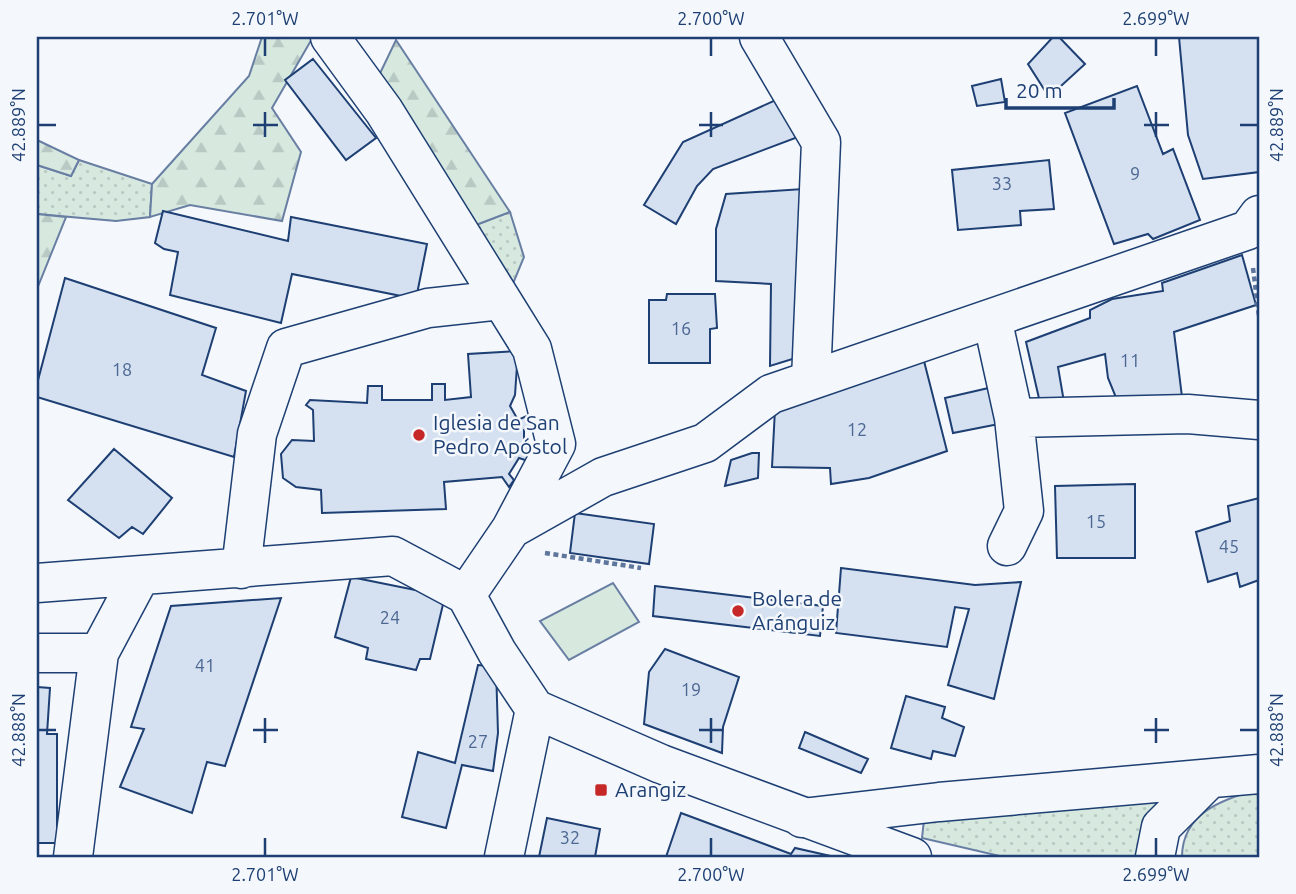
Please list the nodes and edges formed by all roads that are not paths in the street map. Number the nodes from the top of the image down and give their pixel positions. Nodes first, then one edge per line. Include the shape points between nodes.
1 (330, 37) edge
2 (759, 37) edge
3 (1253, 222) edge
4 (501, 300) junction
5 (992, 318) junction
6 (811, 380) junction
7 (1014, 418) junction
8 (1259, 419) edge
9 (504, 539) junction
10 (1007, 546) dead end
11 (241, 569) junction
12 (140, 576) junction
13 (37, 583) edge
14 (466, 595) junction
15 (37, 653) edge
16 (99, 653) junction
17 (535, 709) junction
18 (1259, 774) edge
19 (1209, 779) junction
20 (802, 818) junction
21 (73, 857) edge
22 (504, 857) edge
23 (912, 857) edge
24 (1155, 857) edge

1 - 4 main road via 384,111
2 - 6 main road via 821,142
3 - 5 main road
4 - 9 main road via 532,349 556,444
4 - 11 main road via 428,308 286,348 257,434
5 - 6 main road
5 - 7 main road
6 - 9 main road via 771,394 705,443 603,477
7 - 8 main road via 1188,414
7 - 10 main road via 1024,511
9 - 14 main road
11 - 12 main road
11 - 14 main road via 393,556
12 - 13 main road
12 - 16 main road
14 - 17 main road
15 - 16 main road
16 - 21 main road
17 - 20 main road
17 - 22 main road
18 - 19 main road
19 - 20 main road
19 - 24 main road via 1161,827
20 - 23 main road

